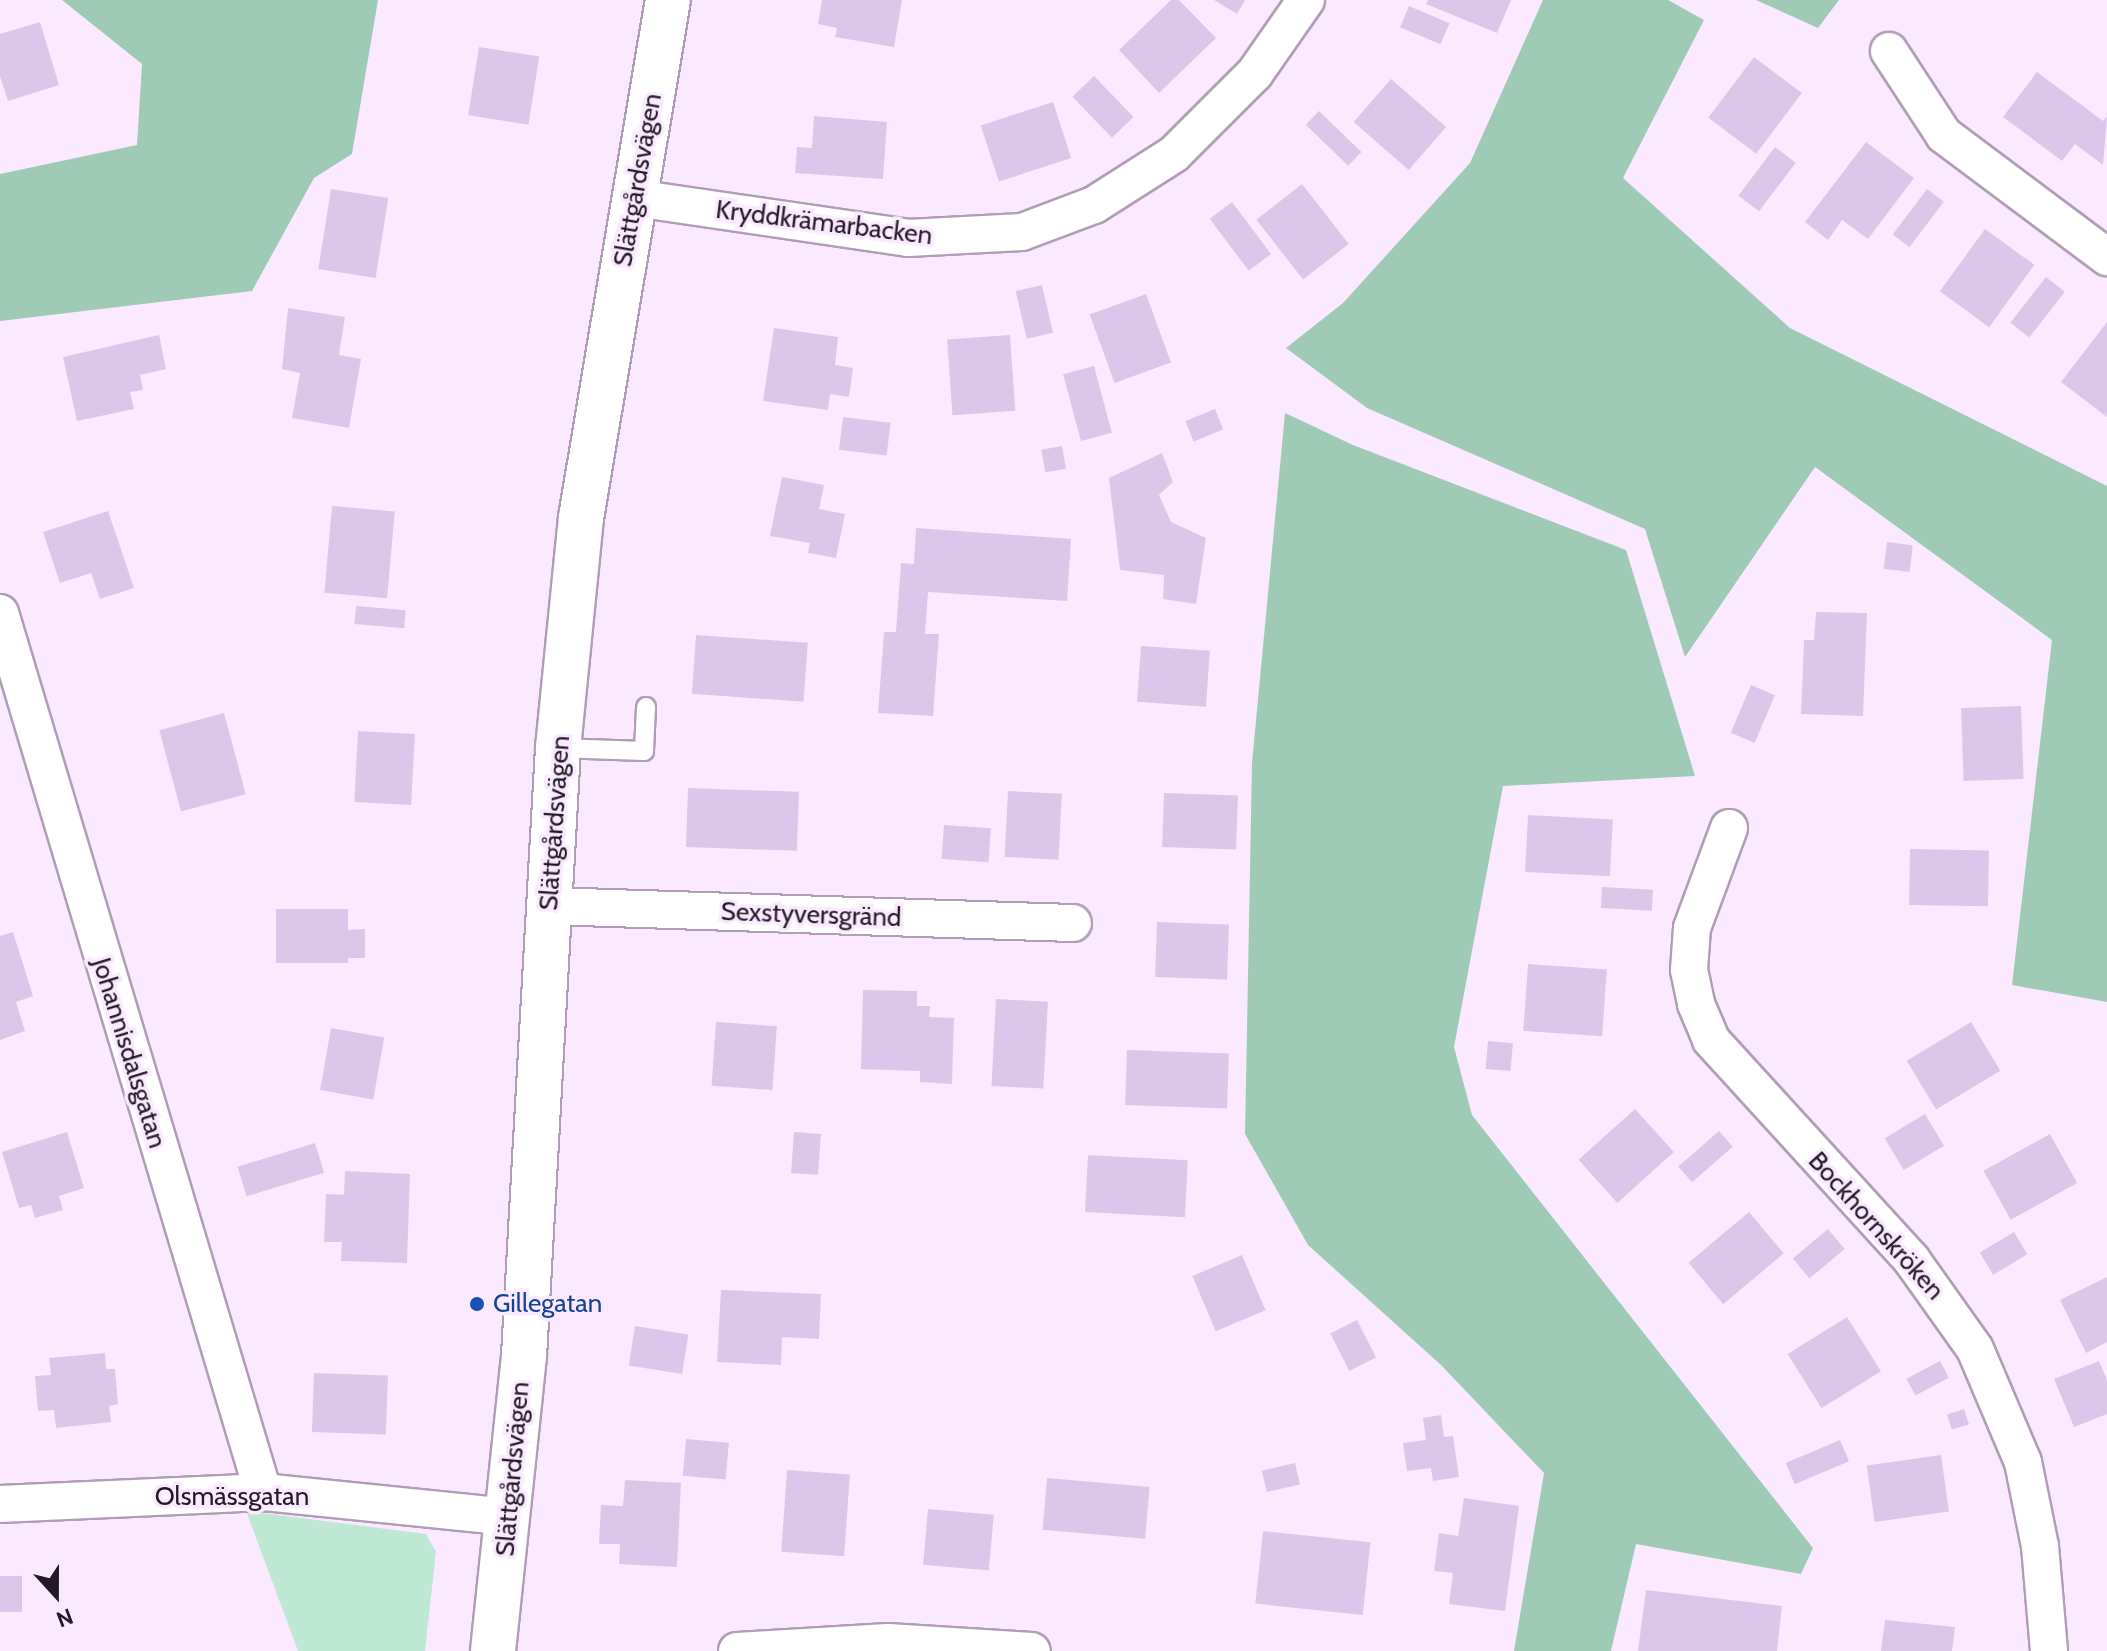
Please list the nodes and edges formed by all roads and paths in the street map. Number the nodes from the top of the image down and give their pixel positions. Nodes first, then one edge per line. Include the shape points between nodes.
1 (668, 0) edge
2 (1306, 0) edge
3 (1889, 51) dead end
4 (635, 198) junction
5 (2107, 257) edge
6 (0, 613) edge
7 (8, 675) edge
8 (646, 707) dead end
9 (558, 748) junction
10 (1729, 828) dead end
11 (549, 906) junction
12 (1073, 923) dead end
13 (263, 1492) junction
14 (0, 1504) edge
15 (510, 1517) junction
16 (493, 1651) edge
17 (737, 1651) edge
18 (1032, 1651) edge
19 (2049, 1651) edge

1 - 4 street, Slättgårdsvägen
2 - 4 street, Kryddkrämarbacken via 1255,73 1174,154 1094,205 1035,228 988,237 908,238
3 - 5 street via 1944,135
4 - 9 street, Slättgårdsvägen via 581,518
6 - 7 street, Johannisdalsgatan
7 - 13 street, Johannisdalsgatan
8 - 9 lane via 644,751
9 - 11 street, Slättgårdsvägen
10 - 19 street, Bockhornskröken via 1692,928 1689,970 1696,1004 1711,1040 1911,1259 1975,1349 2023,1462 2040,1546
11 - 12 street, Sexstyversgränd
11 - 15 street, Slättgårdsvägen
13 - 14 street, Olsmässgatan
13 - 15 street, Olsmässgatan
15 - 16 street, Slättgårdsvägen
17 - 18 street via 888,1642

